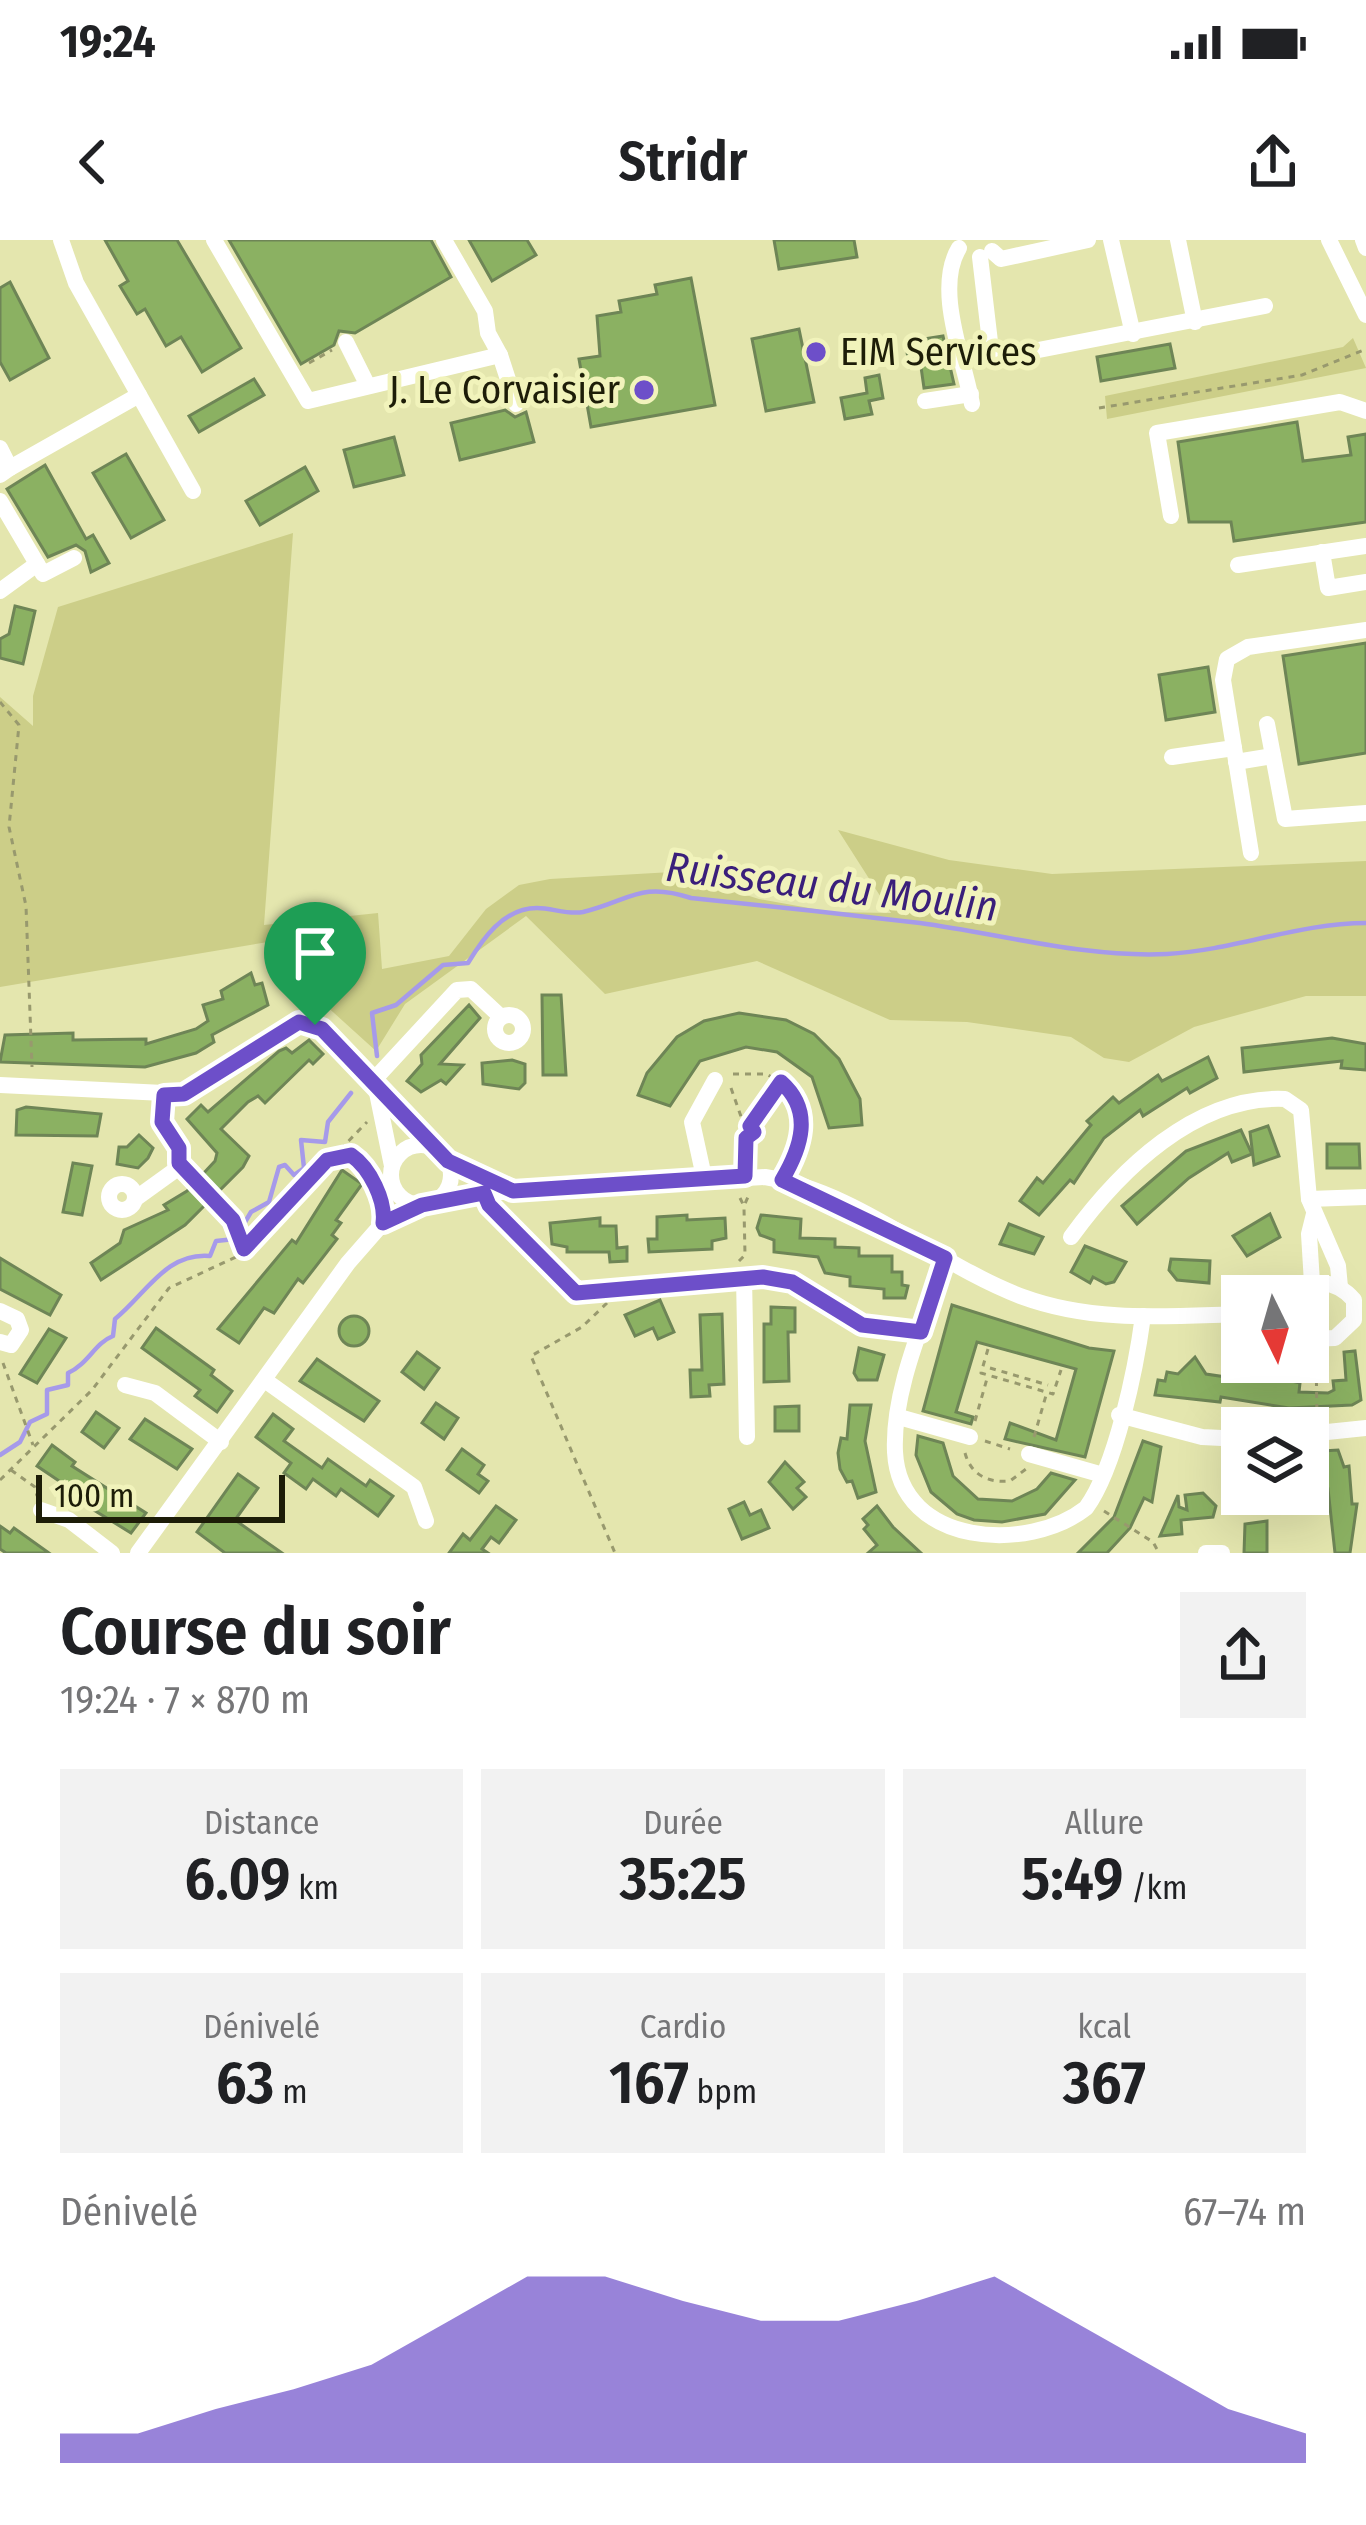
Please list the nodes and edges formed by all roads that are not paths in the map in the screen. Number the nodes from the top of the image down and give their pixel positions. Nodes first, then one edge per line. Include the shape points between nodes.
1 (61, 240) edge
2 (214, 240) edge
3 (444, 240) edge
4 (1088, 240) edge
5 (1111, 240) edge
6 (1178, 240) edge
7 (1329, 240) edge
8 (957, 244) edge
9 (990, 250) edge
10 (1265, 306) dead end
11 (1366, 315) edge
12 (1195, 322) junction
13 (1133, 334) junction
14 (346, 342) road end
15 (439, 349) dead end
16 (500, 355) junction
17 (447, 368) junction
18 (368, 386) junction
19 (139, 395) junction
20 (926, 401) dead end
21 (516, 404) dead end
22 (1366, 411) edge
23 (0, 448) edge
24 (5, 472) edge
25 (193, 491) dead end
26 (0, 501) edge
27 (1171, 516) dead end
28 (1366, 546) edge
29 (1322, 552) junction
30 (74, 558) dead end
31 (37, 564) junction
32 (1238, 565) dead end
33 (1366, 582) edge
34 (0, 591) edge
35 (1366, 630) edge
36 (1267, 724) dead end
37 (1235, 755) junction
38 (1273, 756) junction
39 (1172, 757) dead end
40 (1366, 813) edge
41 (1251, 853) dead end
42 (500, 1016) dead end
43 (715, 1080) dead end
44 (0, 1085) edge
45 (374, 1085) junction
46 (786, 1087) road end
47 (164, 1095) junction
48 (443, 1156) junction
49 (391, 1172) junction
50 (704, 1178) junction
51 (782, 1180) junction
52 (513, 1191) junction
53 (1366, 1197) edge
54 (135, 1199) dead end
55 (429, 1203) junction
56 (1311, 1207) junction
57 (384, 1214) junction
58 (1071, 1237) dead end
59 (945, 1258) junction
60 (1312, 1275) edge
61 (742, 1277) junction
62 (1329, 1285) edge
63 (1340, 1287) junction
64 (613, 1289) road end
65 (1361, 1310) edge
66 (0, 1311) edge
67 (1221, 1314) edge
68 (1143, 1316) junction
69 (921, 1332) junction
70 (1329, 1339) edge
71 (0, 1342) edge
72 (266, 1381) junction
73 (125, 1385) dead end
74 (1120, 1415) junction
75 (898, 1417) junction
76 (1366, 1428) edge
77 (1329, 1431) edge
78 (746, 1437) dead end
79 (970, 1437) road end
80 (1221, 1438) edge
81 (221, 1442) junction
82 (1029, 1454) road end
83 (1102, 1475) junction
84 (41, 1510) road end
85 (426, 1521) dead end
86 (964, 1549) edge
87 (140, 1552) edge
88 (112, 1553) edge
89 (1206, 1553) edge
90 (1222, 1553) edge

1 - 19 street
2 - 18 street via 308,401
3 - 16 street via 485,310
4 - 9 street via 1000,259
5 - 13 street
6 - 12 street
7 - 11 street
8 - 9 street
8 - 20 street via 949,284 971,399
9 - 13 street via 992,359
10 - 12 street
12 - 13 street
14 - 18 street
15 - 17 street
16 - 17 street
16 - 21 street
17 - 18 street
19 - 24 street
19 - 25 street
22 - 27 street via 1340,402 1157,433
23 - 24 street
26 - 31 street
28 - 29 street
29 - 32 street
29 - 33 street via 1328,588
30 - 31 street via 43,574
31 - 34 street
35 - 37 street via 1248,647 1227,658 1222,680
36 - 38 street
37 - 38 street
37 - 39 street
37 - 41 street
38 - 40 street via 1285,819
42 - 45 street via 470,989 457,990
43 - 50 street via 692,1122
44 - 47 street
45 - 47 street via 322,1029 299,1022 184,1094
45 - 48 street
45 - 49 street
46 - 51 street via 802,1125
47 - 54 street via 162,1122 179,1163
48 - 49 street via 412,1146
48 - 52 street
48 - 55 street via 451,1179
49 - 55 street via 398,1194
49 - 57 street
50 - 51 street
50 - 52 street
51 - 59 street
52 - 55 street
53 - 56 street
55 - 57 street
56 - 58 street via 1301,1110 1277,1098 1211,1117 1148,1151
56 - 60 street
56 - 63 street
57 - 72 street
59 - 68 street via 1049,1306
59 - 69 street
61 - 64 street
61 - 69 street via 792,1282 862,1325
61 - 78 street
62 - 63 street
63 - 65 street
65 - 70 street
66 - 71 street via 21,1330 14,1343
67 - 68 street
68 - 74 street
69 - 75 street
72 - 81 street
72 - 85 street via 414,1487
73 - 81 street via 155,1393
74 - 80 street
74 - 83 street
75 - 79 street
75 - 86 street via 902,1485 921,1515
76 - 77 street
81 - 87 street
82 - 83 street
83 - 86 street via 1069,1525 1038,1543
84 - 88 street
89 - 90 street

